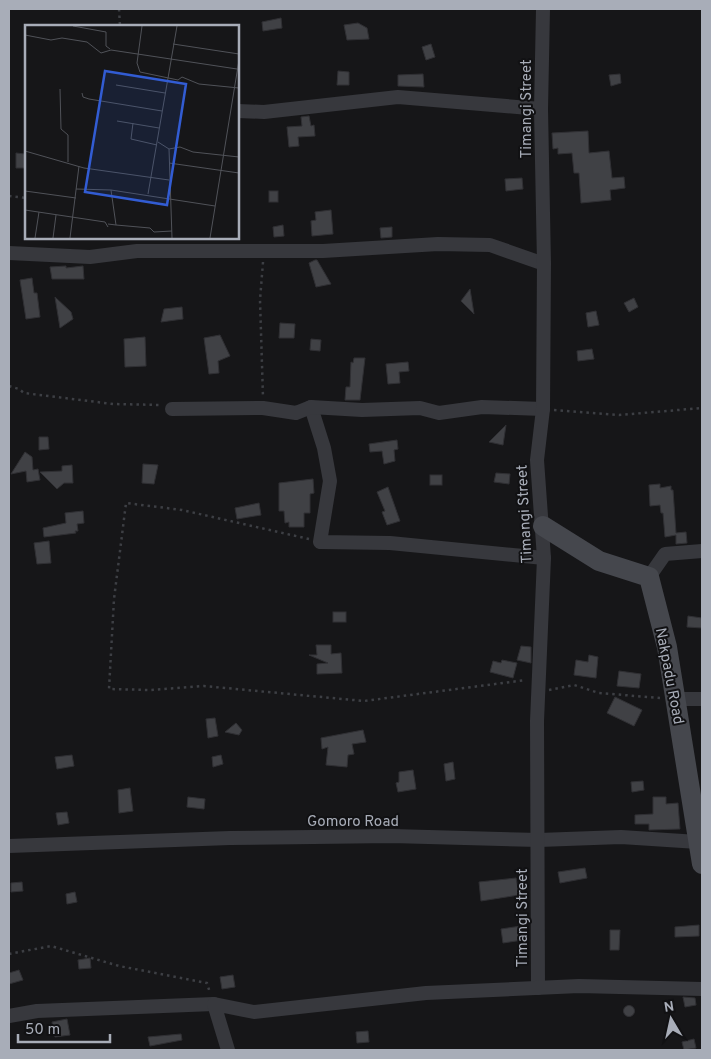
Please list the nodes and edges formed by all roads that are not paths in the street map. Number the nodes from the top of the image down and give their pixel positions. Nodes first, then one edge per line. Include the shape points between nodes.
1 (543, 9) edge
2 (541, 110) junction
3 (239, 111) edge
4 (9, 253) edge
5 (544, 264) junction
6 (311, 406) junction
7 (172, 409) road end
8 (543, 409) junction
9 (543, 526) junction
10 (702, 551) edge
11 (544, 558) junction
12 (649, 577) junction
13 (676, 699) junction
14 (702, 699) edge
15 (539, 840) junction
16 (698, 842) junction
17 (9, 846) edge
18 (702, 864) edge
19 (538, 988) junction
20 (702, 990) edge
21 (214, 1004) junction
22 (9, 1016) edge
23 (228, 1050) edge

1 - 2 street, Timangi Street
2 - 3 street via 398,97 264,112
2 - 5 street, Timangi Street
4 - 5 street via 90,257 137,252 323,251 438,244 490,245
5 - 8 street, Timangi Street
6 - 7 street via 296,413 263,408
6 - 8 street via 362,410 420,408 438,413 482,407
6 - 11 street via 330,481 320,542 390,543
8 - 9 street, Timangi Street via 537,467
9 - 11 street, Timangi Street
9 - 12 street via 599,560
10 - 12 street via 665,554
11 - 15 street, Timangi Street via 539,685
12 - 13 street, Nakpadu Road via 668,647
13 - 14 street
13 - 16 street, Nakpadu Road
15 - 16 street, Gomoro Road via 621,837
15 - 17 street, Gomoro Road via 392,836
15 - 19 street, Timangi Street via 536,882
16 - 18 street, Nakpadu Road
19 - 20 street
19 - 21 street via 426,994 254,1012
21 - 22 street via 37,1011
21 - 23 street

